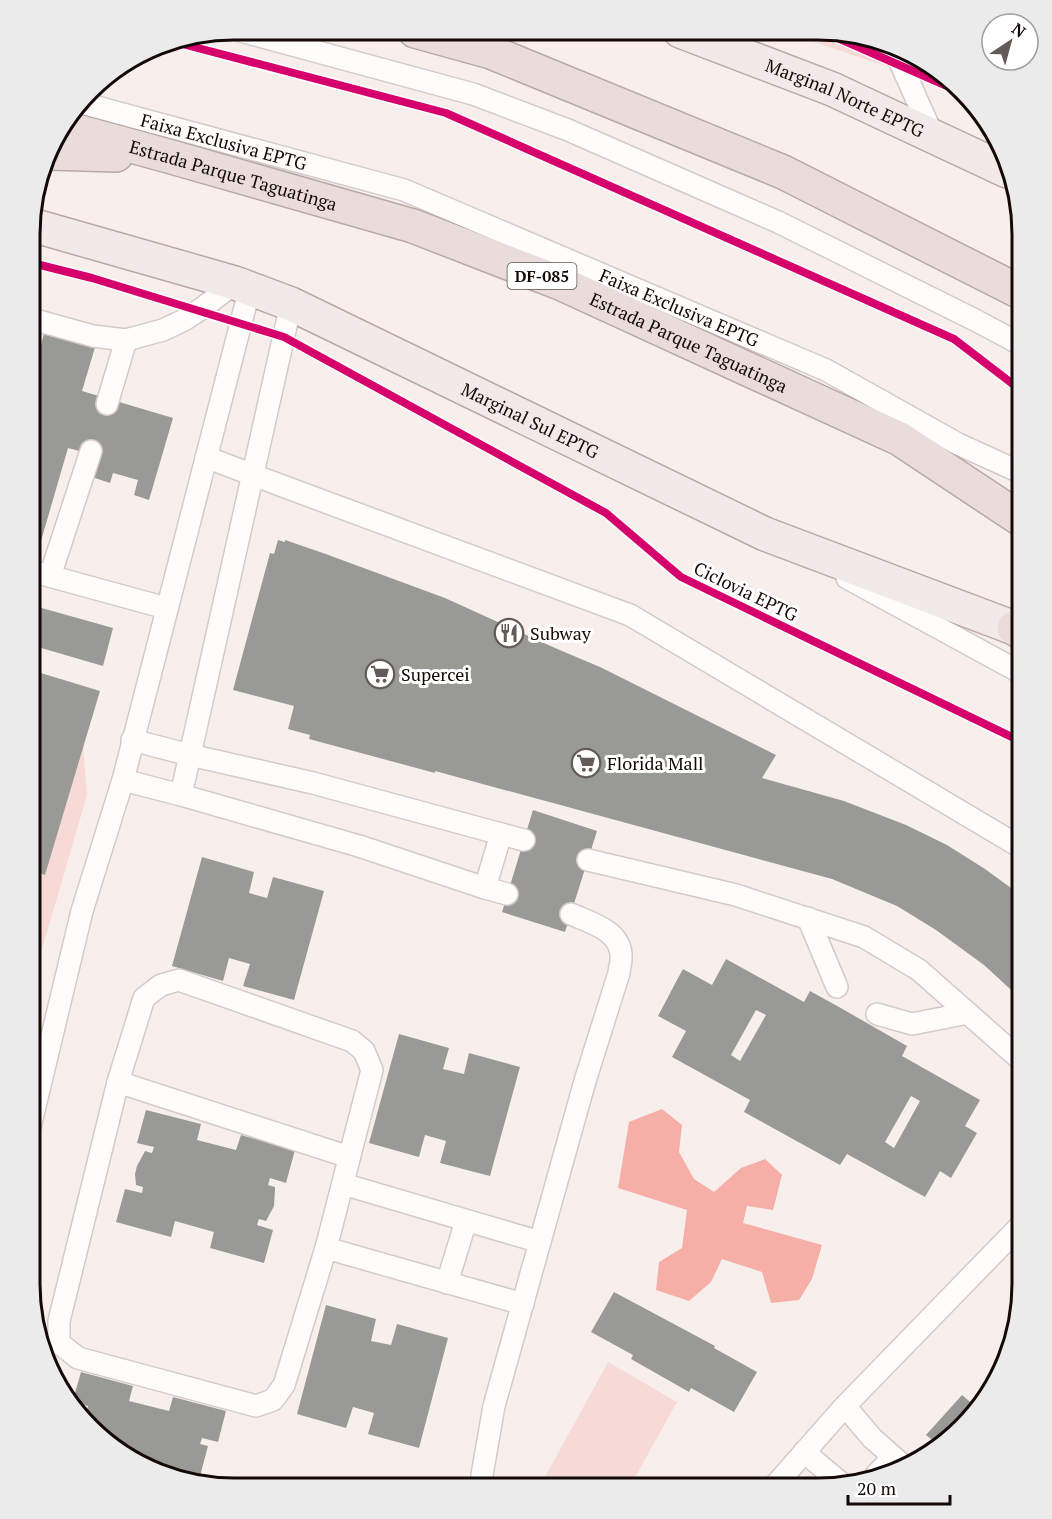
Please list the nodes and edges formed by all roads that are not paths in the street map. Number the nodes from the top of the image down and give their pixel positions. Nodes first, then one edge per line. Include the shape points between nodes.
1 (704, 40) edge
2 (277, 41) edge
3 (450, 41) edge
4 (898, 59) edge
5 (91, 105) edge
6 (72, 130) edge
7 (933, 136) junction
8 (59, 153) edge
9 (168, 156) junction
10 (999, 167) edge
11 (41, 227) edge
12 (243, 285) junction
13 (1012, 288) edge
14 (291, 304) junction
15 (40, 321) edge
16 (126, 340) junction
17 (1012, 340) edge
18 (107, 404) dead end
19 (92, 451) dead end
20 (206, 457) junction
21 (1012, 468) edge
22 (253, 475) junction
23 (1012, 513) edge
24 (765, 534) junction
25 (41, 574) edge
26 (166, 608) junction
27 (1012, 628) edge
28 (1012, 668) edge
29 (132, 740) junction
30 (190, 755) junction
31 (123, 780) junction
32 (181, 795) junction
33 (501, 834) junction
34 (524, 840) dead end
35 (1011, 842) edge
36 (588, 860) dead end
37 (485, 888) junction
38 (507, 894) dead end
39 (571, 914) dead end
40 (808, 918) junction
41 (837, 987) dead end
42 (968, 1013) junction
43 (877, 1014) dead end
44 (1011, 1051) edge
45 (118, 1082) junction
46 (40, 1085) edge
47 (349, 1157) junction
48 (343, 1184) junction
49 (466, 1221) junction
50 (1011, 1235) edge
51 (540, 1242) junction
52 (326, 1248) junction
53 (447, 1283) junction
54 (523, 1304) junction
55 (845, 1406) junction
56 (804, 1452) junction
57 (898, 1460) edge
58 (833, 1477) edge
59 (482, 1478) edge
60 (782, 1478) edge

1 - 7 main road, Marginal Norte EPTG via 832,89
2 - 17 lane via 473,94 567,130 778,222
3 - 13 highway via 491,52 783,172
4 - 7 lane
5 - 21 lane, Faixa Exclusiva EPTG via 404,190 826,370 958,444
6 - 9 highway, Estrada Parque Taguatinga / DF-085
7 - 10 main road, Marginal Norte EPTG
8 - 9 highway
9 - 23 highway, Estrada Parque Taguatinga / DF-085 via 413,226 560,283 900,439
11 - 12 main road, Marginal Sul EPTG
12 - 14 main road, Marginal Sul EPTG
12 - 16 lane via 163,330
12 - 20 lane
14 - 22 lane
14 - 24 main road, Marginal Sul EPTG
15 - 16 lane via 93,336
16 - 18 lane
19 - 25 lane
20 - 22 lane
20 - 26 lane
22 - 30 lane
22 - 35 lane via 630,615
24 - 27 main road, Marginal Sul EPTG
24 - 28 lane
25 - 26 lane
26 - 29 lane
29 - 30 lane
29 - 31 lane
30 - 32 lane
30 - 33 lane via 313,783
31 - 32 lane
31 - 46 lane via 82,911
32 - 37 lane via 360,846
33 - 34 lane
33 - 37 lane
36 - 40 lane via 736,895
37 - 38 lane
39 - 51 lane via 607,930 617,939 622,957
40 - 41 lane
40 - 42 lane via 873,942 919,970
42 - 43 lane via 912,1024
42 - 44 lane
45 - 47 lane
45 - 47 lane via 144,998 161,985 179,980 352,1041 364,1051 372,1070
45 - 52 lane via 59,1321 59,1343 78,1358 256,1406 273,1400 284,1384
47 - 48 lane
48 - 49 lane
48 - 52 lane
49 - 51 lane
49 - 53 lane
50 - 55 lane
51 - 54 lane
52 - 53 lane
53 - 54 lane
54 - 59 lane via 494,1406
55 - 56 lane
55 - 57 lane
56 - 58 lane
56 - 60 lane

